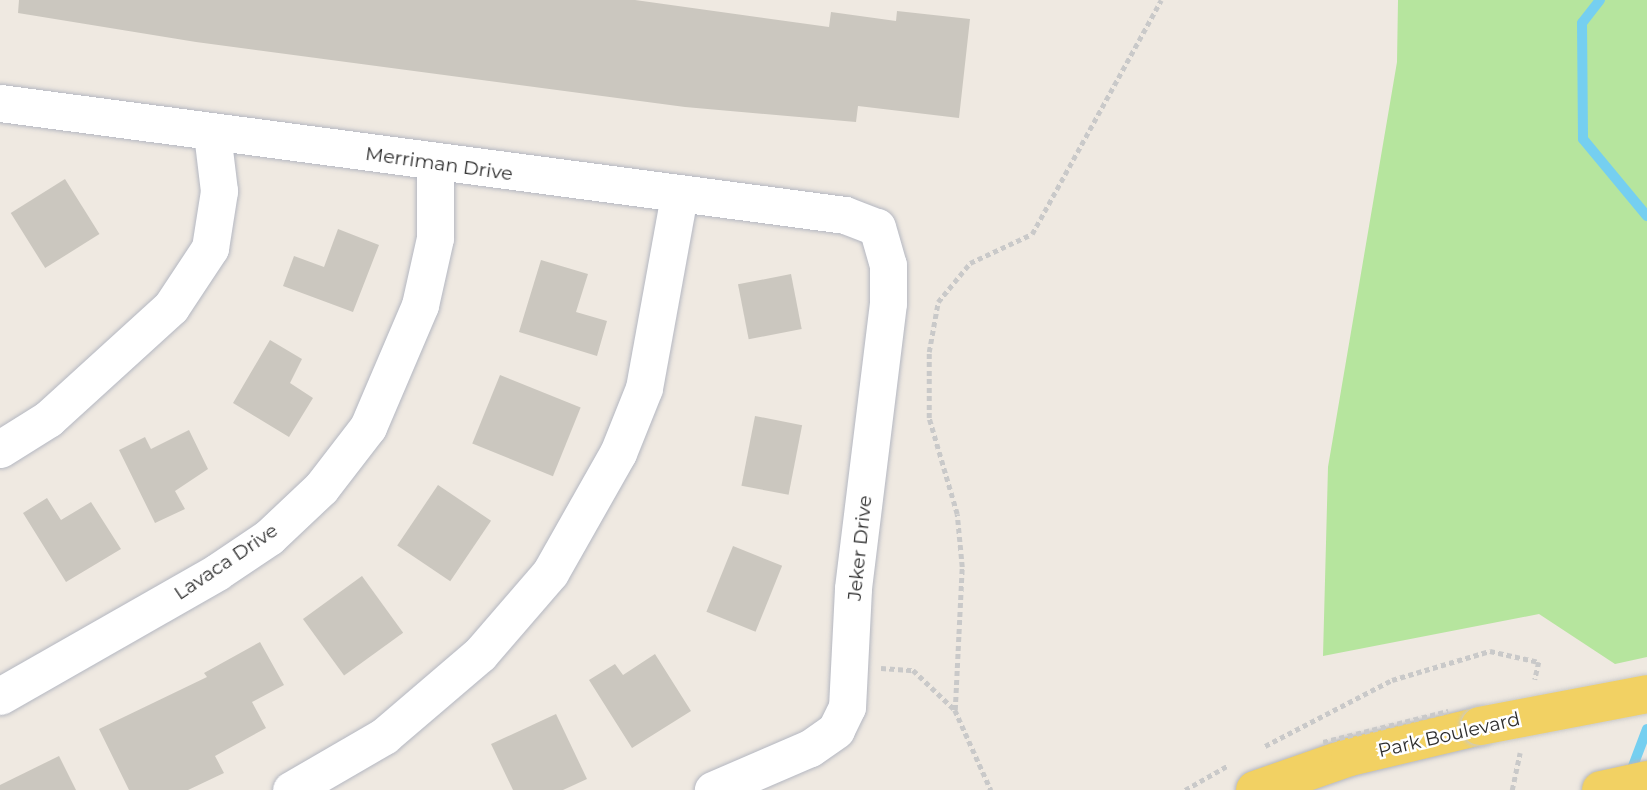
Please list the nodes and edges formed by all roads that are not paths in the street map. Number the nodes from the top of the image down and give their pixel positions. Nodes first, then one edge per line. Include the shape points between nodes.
1 (0, 103) edge
2 (212, 133) junction
3 (435, 164) junction
4 (679, 195) junction
5 (877, 227) joint
6 (0, 449) edge
7 (1647, 694) edge
8 (0, 696) edge
9 (781, 778) edge
10 (1647, 780) edge
11 (291, 790) edge
12 (713, 790) edge
13 (1255, 790) edge
14 (1601, 790) edge

1 - 2 street, Merriman Drive
2 - 3 street, Merriman Drive
2 - 6 street via 219,191 210,247 171,307 48,419
3 - 4 street, Merriman Drive
3 - 8 street, Lavaca Drive via 435,239 420,305 374,415 321,488 269,537 217,572
4 - 5 street, Merriman Drive via 845,215
4 - 11 street via 644,388 618,453 550,573 480,654 384,736
5 - 9 street, Jeker Drive via 888,265 888,303 853,589 848,707 836,730
7 - 13 main road, Park Boulevard, bridge via 1480,726 1324,765
9 - 12 street, Jeker Drive
10 - 14 main road

